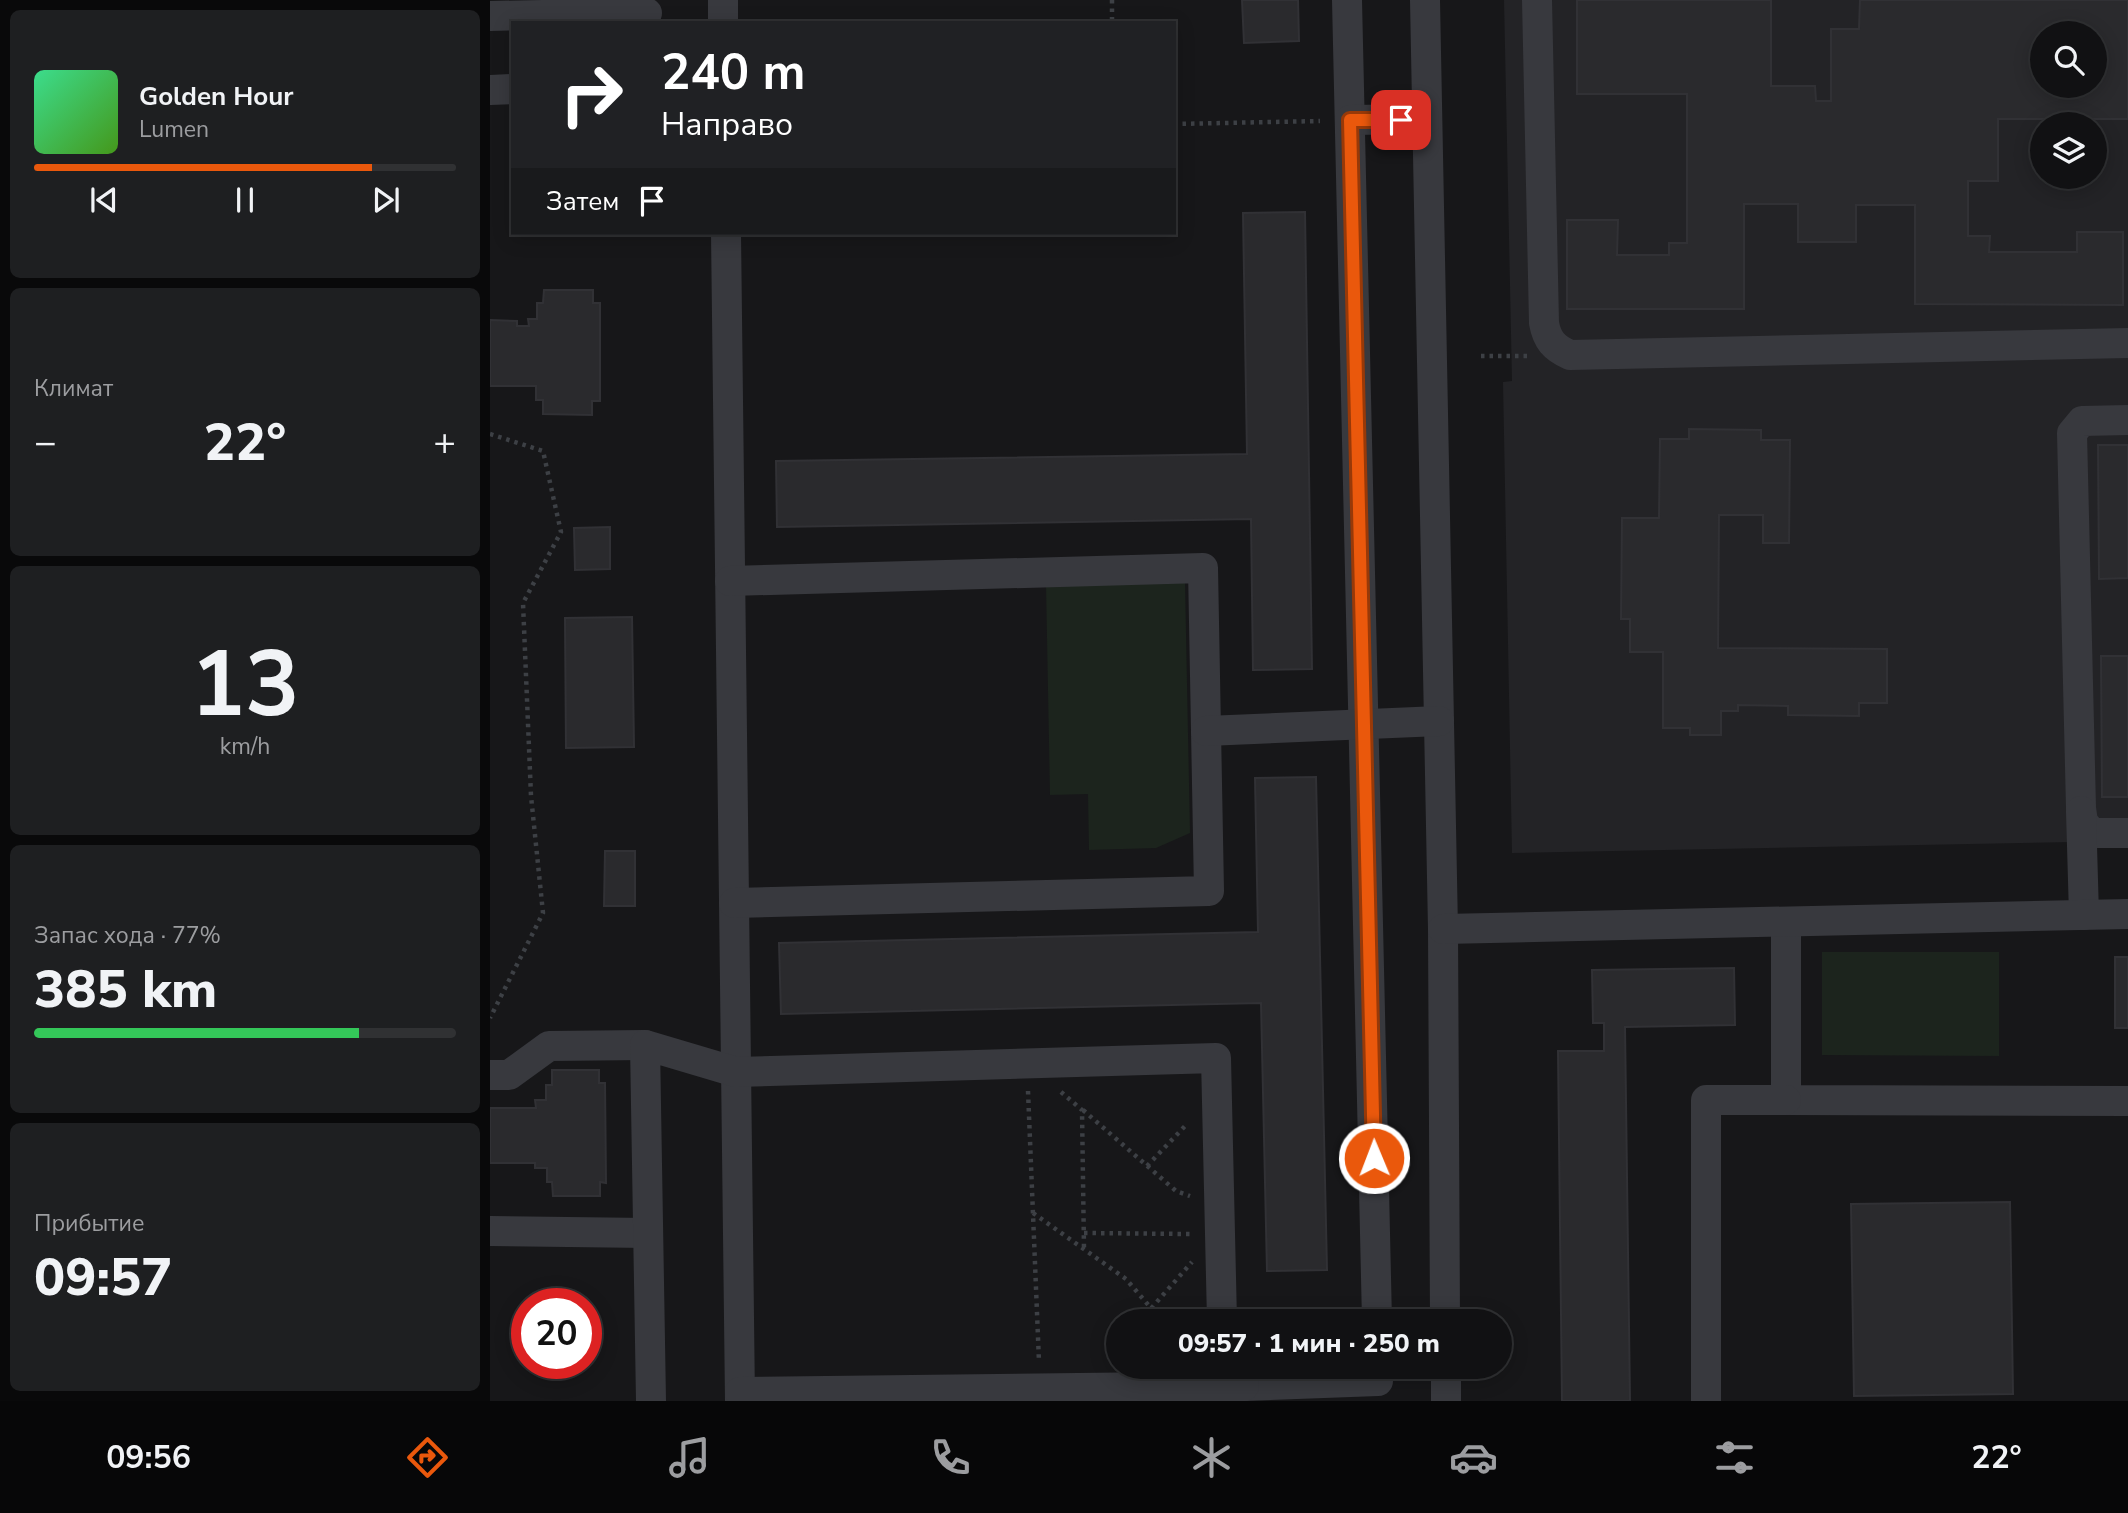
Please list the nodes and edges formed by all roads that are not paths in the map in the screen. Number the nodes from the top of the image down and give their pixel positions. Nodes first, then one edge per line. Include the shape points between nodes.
1 (723, 0) edge
2 (1347, 0) edge
3 (1425, 0) edge
4 (1537, 0) edge
5 (647, 12) edge
6 (490, 16) edge
7 (723, 21) edge
8 (511, 89) edge
9 (490, 90) edge
10 (1427, 119) junction
11 (1350, 120) junction
12 (726, 235) edge
13 (2128, 343) edge
14 (2128, 420) edge
15 (730, 581) junction
16 (1438, 721) junction
17 (1364, 724) junction
18 (1206, 731) junction
19 (2081, 808) junction
20 (2128, 833) edge
21 (734, 903) junction
22 (2128, 914) edge
23 (2084, 915) junction
24 (1786, 922) junction
25 (1443, 929) junction
26 (645, 1045) junction
27 (736, 1072) junction
28 (490, 1075) edge
29 (1786, 1100) junction
30 (2128, 1101) edge
31 (490, 1231) edge
32 (648, 1233) junction
33 (1222, 1309) edge
34 (1377, 1309) edge
35 (1446, 1309) edge
36 (1190, 1379) edge
37 (1323, 1379) edge
38 (1378, 1379) edge
39 (1446, 1379) edge
40 (740, 1396) edge
41 (651, 1401) edge
42 (1446, 1401) edge
43 (1706, 1401) edge

1 - 7 street
2 - 11 street
3 - 10 street
4 - 13 street via 1544,323 1547,338 1558,350 1570,355
5 - 6 street
8 - 9 street
10 - 11 street
10 - 16 street
11 - 17 street
12 - 15 street
14 - 19 street via 2082,421 2072,433
15 - 18 street via 1203,568
15 - 21 street
16 - 17 street
16 - 25 street
17 - 18 street
17 - 34 street
18 - 21 street via 1209,891
19 - 20 street via 2083,822 2092,833
19 - 23 street
21 - 27 street
22 - 23 street
23 - 24 street
24 - 25 street
24 - 29 street
25 - 35 street
26 - 27 street
26 - 28 street via 549,1046 509,1075
26 - 32 street
27 - 33 street via 1216,1058
27 - 40 street
29 - 30 street
29 - 43 street via 1706,1100
31 - 32 street
32 - 41 street
36 - 40 street
37 - 38 street
39 - 42 street

